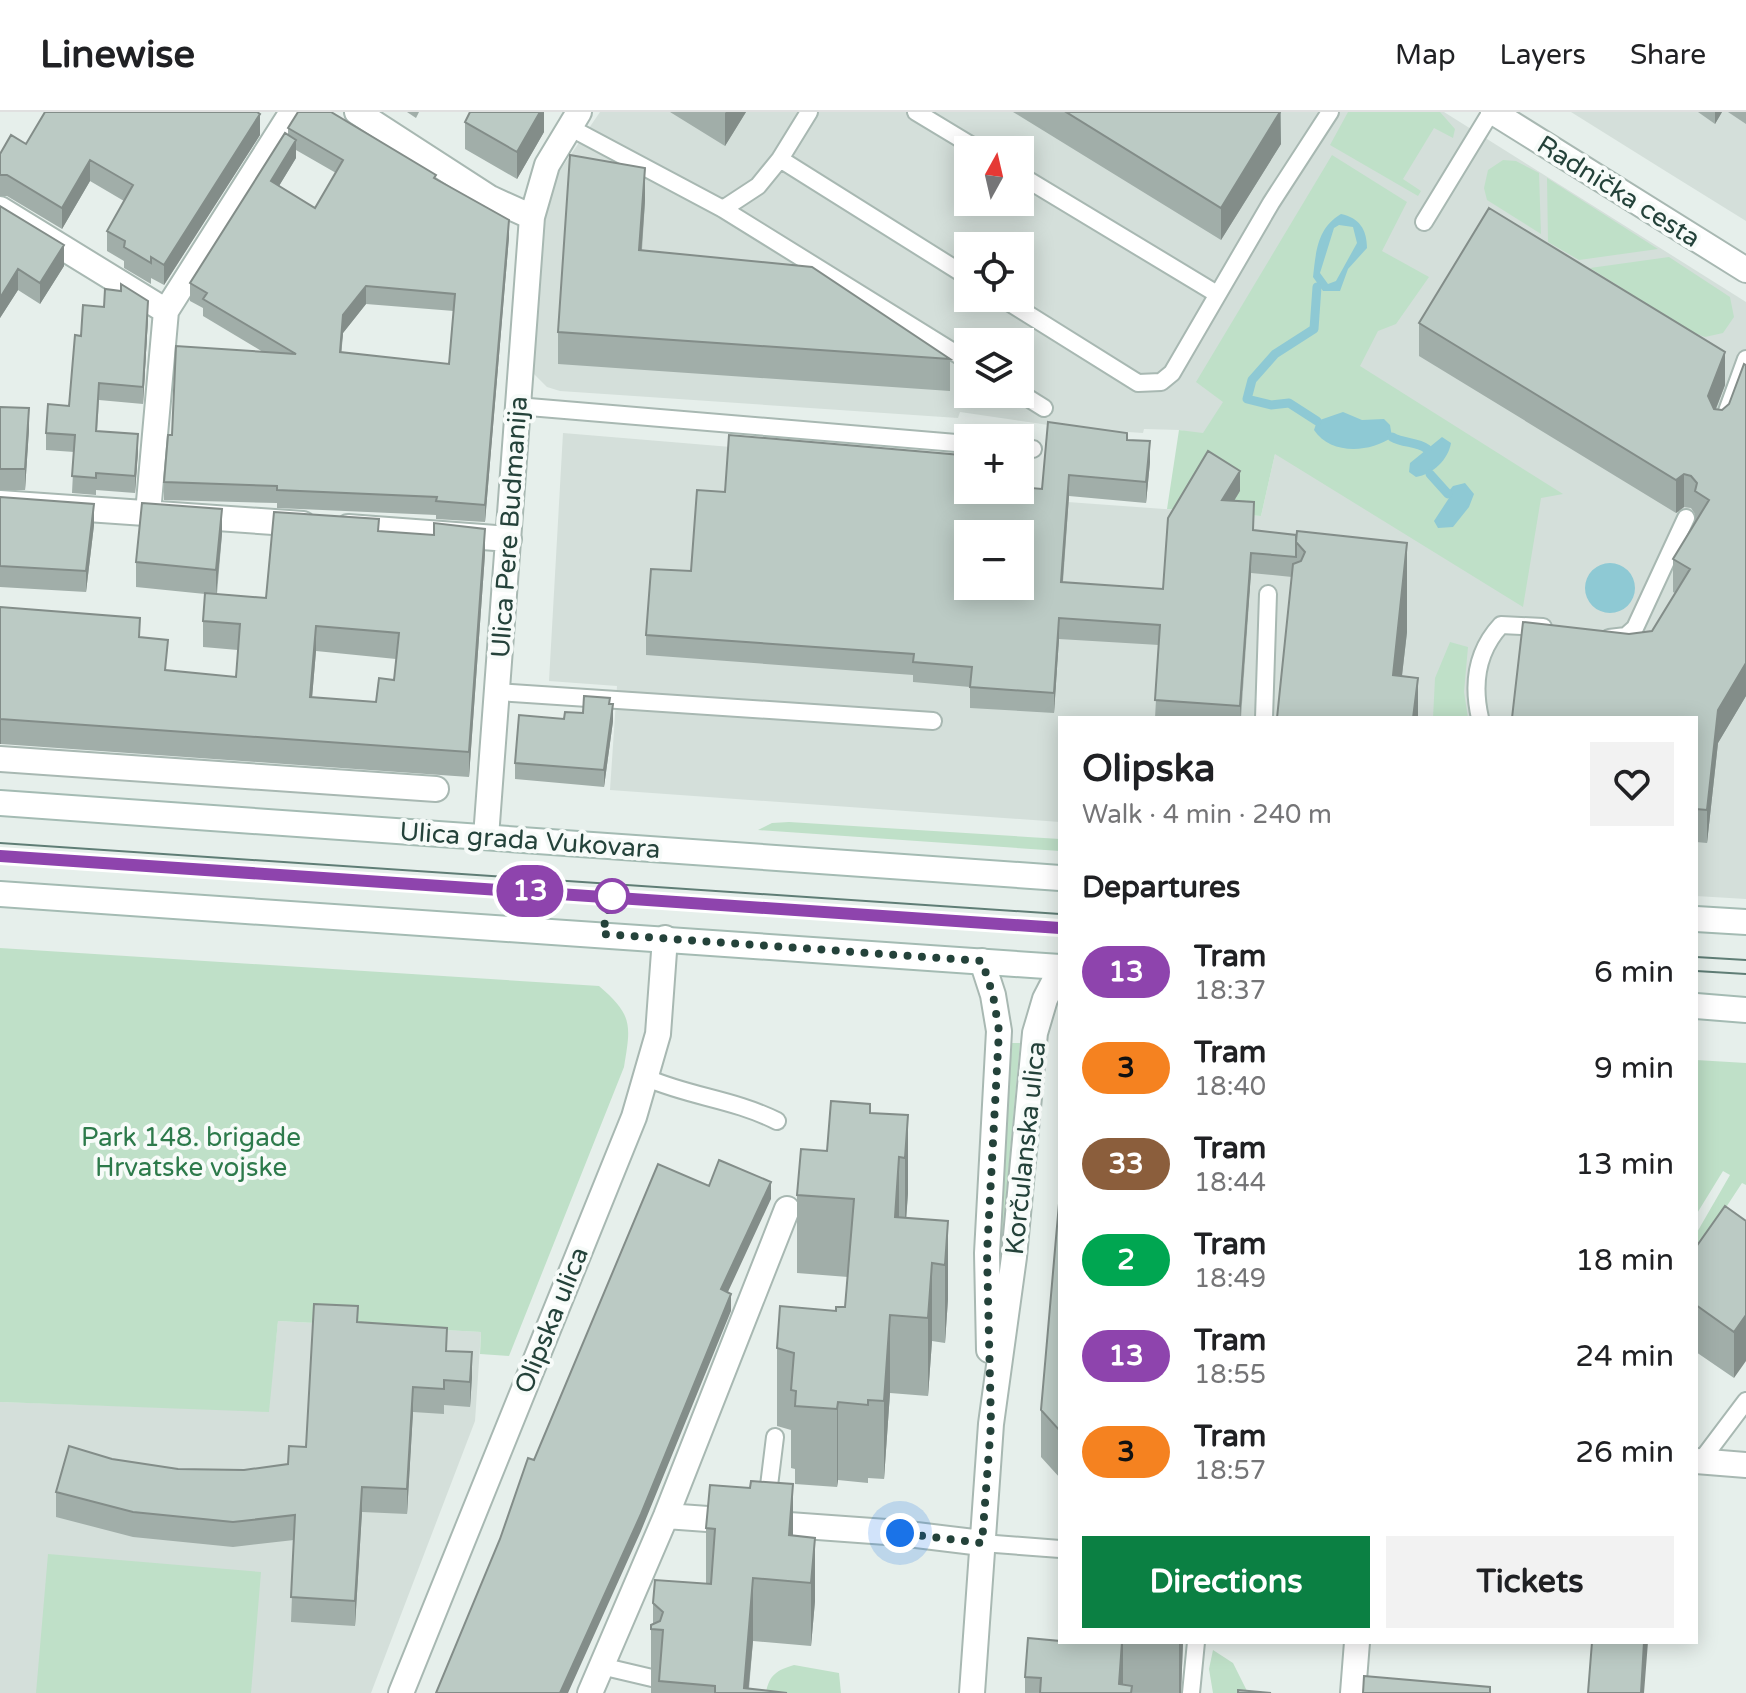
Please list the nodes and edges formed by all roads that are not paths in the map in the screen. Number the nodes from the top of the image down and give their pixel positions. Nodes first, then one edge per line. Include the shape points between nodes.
1 (292, 112) edge
2 (357, 112) edge
3 (809, 112) edge
4 (916, 112) edge
5 (1330, 112) edge
6 (1492, 112) edge
7 (574, 120) edge
8 (956, 136) edge
9 (780, 159) junction
10 (1034, 183) edge
11 (0, 209) edge
12 (723, 209) junction
13 (532, 217) junction
14 (1424, 222) dead end
15 (954, 268) edge
16 (1746, 270) edge
17 (1217, 294) junction
18 (166, 311) junction
19 (1024, 312) edge
20 (954, 352) edge
21 (1746, 359) edge
22 (1034, 402) edge
23 (517, 406) junction
24 (1044, 408) dead end
25 (1719, 432) edge
26 (954, 443) edge
27 (0, 503) edge
28 (148, 513) junction
29 (1686, 518) dead end
30 (509, 539) junction
31 (1268, 594) dead end
32 (1568, 631) edge
33 (1598, 636) edge
34 (1280, 643) dead end
35 (1267, 662) junction
36 (498, 692) junction
37 (1264, 716) edge
38 (1480, 716) edge
39 (933, 721) dead end
40 (0, 759) edge
41 (436, 789) dead end
42 (0, 803) edge
43 (486, 837) junction
44 (1058, 878) edge
45 (0, 894) edge
46 (1698, 919) edge
47 (1746, 922) edge
48 (665, 938) junction
49 (982, 961) junction
50 (1058, 969) edge
51 (1058, 973) edge
52 (1698, 1006) edge
53 (1746, 1010) edge
54 (647, 1078) junction
55 (777, 1121) dead end
56 (787, 1209) dead end
57 (1746, 1401) edge
58 (991, 1424) junction
59 (775, 1437) dead end
60 (1698, 1462) edge
61 (1746, 1465) edge
62 (666, 1516) junction
63 (765, 1523) junction
64 (982, 1543) junction
65 (1058, 1549) edge
66 (1196, 1644) edge
67 (1357, 1644) edge
68 (601, 1666) junction
69 (652, 1678) edge
70 (401, 1693) edge
71 (590, 1693) edge
72 (972, 1693) edge
73 (1191, 1693) edge
74 (1353, 1693) edge

1 - 18 street
2 - 13 street via 490,198
3 - 9 lane
4 - 8 lane
5 - 17 lane
6 - 14 lane
6 - 16 street, Radnička cesta
7 - 12 lane
7 - 13 street, Ulica Pere Budmanija via 565,157 539,185
9 - 12 lane via 758,186
9 - 15 lane
10 - 17 lane
11 - 18 street
12 - 20 lane
13 - 23 street, Ulica Pere Budmanija
17 - 19 lane via 1172,373 1149,384 1138,383
18 - 28 street
21 - 25 lane
22 - 24 lane
23 - 26 lane
23 - 30 street, Ulica Pere Budmanija
27 - 28 street
28 - 30 street
29 - 33 lane via 1635,628 1613,639
30 - 36 street, Ulica Pere Budmanija
31 - 35 lane
32 - 38 lane via 1501,625 1485,643 1478,665
34 - 35 lane
35 - 37 lane
36 - 39 lane
36 - 43 street, Ulica Pere Budmanija
40 - 41 street, Ulica grada Vukovara
42 - 43 street, Ulica grada Vukovara
43 - 44 street, Ulica grada Vukovara
45 - 48 street
46 - 47 street
48 - 49 street
48 - 54 street, Olipska ulica via 658,1034
49 - 50 street
49 - 58 street, Korčulanska ulica via 999,1031 987,1253
51 - 58 street, Korčulanska ulica via 1035,1033 1014,1257
52 - 53 street
54 - 55 lane via 675,1090 744,1104
54 - 70 street, Olipska ulica
56 - 62 street
57 - 60 lane
58 - 64 street, Korčulanska ulica
59 - 63 lane
60 - 61 street
62 - 63 street
62 - 68 street
63 - 64 street
64 - 65 lane
64 - 72 street, Korčulanska ulica
66 - 73 lane
67 - 74 street
68 - 69 lane
68 - 71 street

